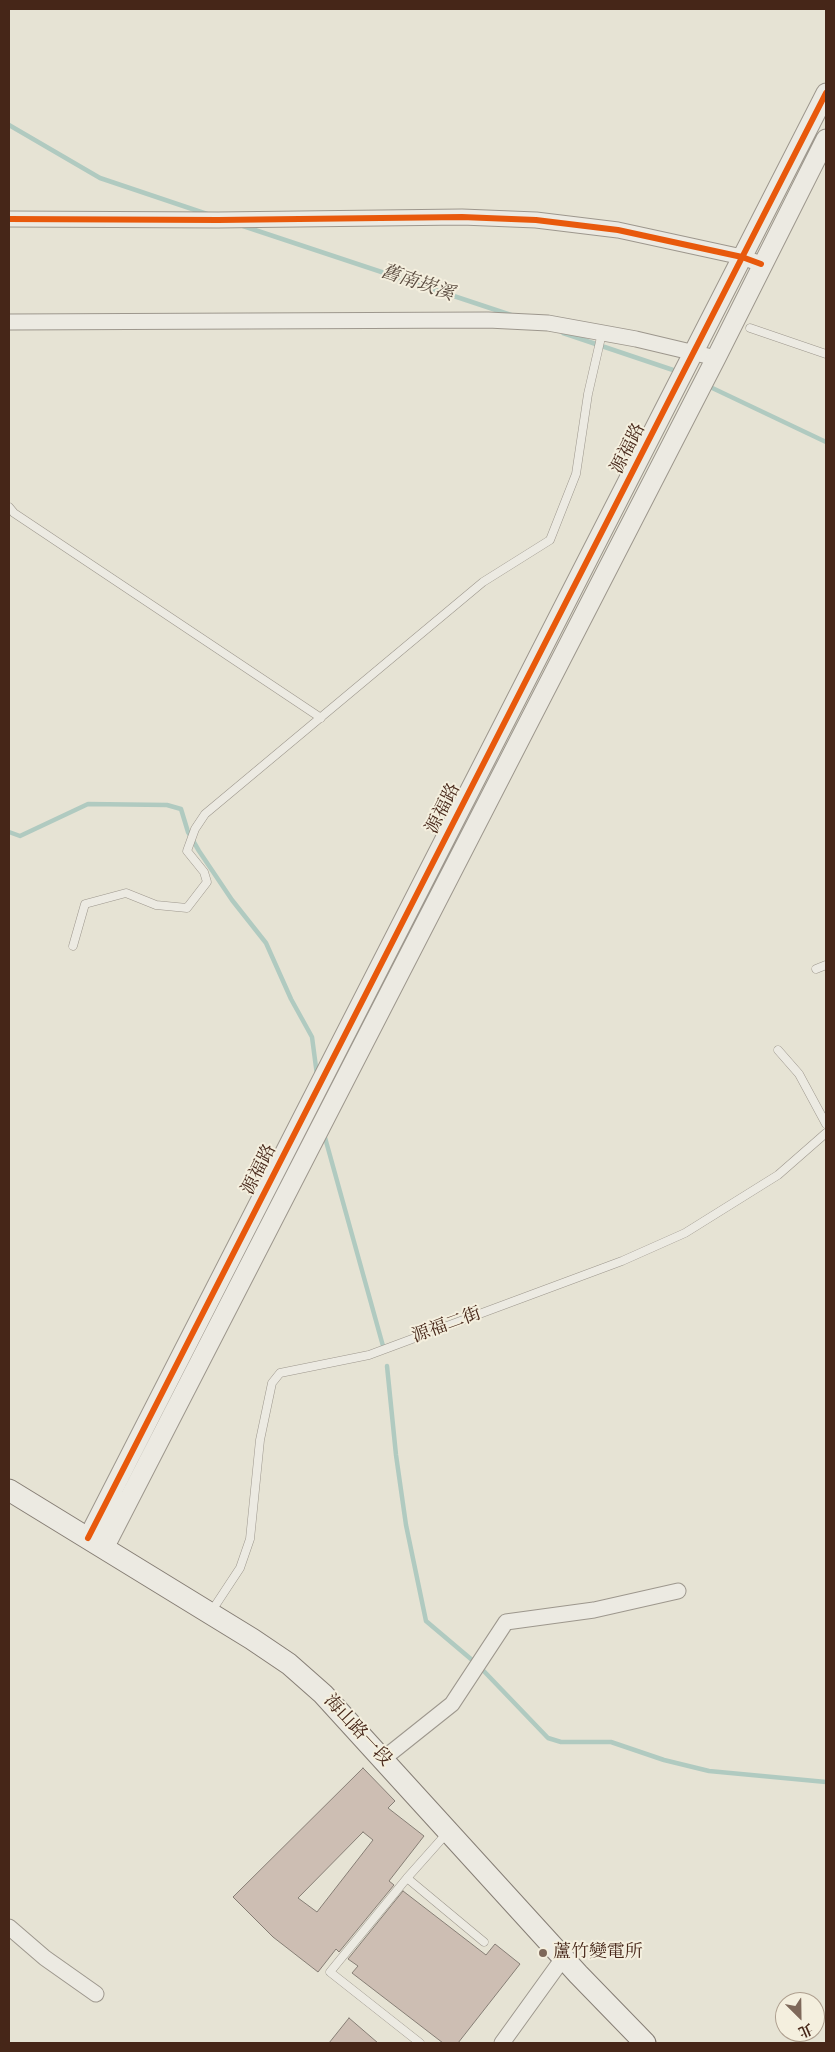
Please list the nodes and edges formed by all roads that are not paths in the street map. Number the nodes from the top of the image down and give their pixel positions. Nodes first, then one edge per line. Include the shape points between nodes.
1 (826, 93) edge
2 (826, 139) edge
3 (9, 219) edge
4 (742, 257) junction
5 (761, 264) junction
6 (9, 322) edge
7 (750, 328) dead end
8 (602, 334) junction
9 (695, 351) junction
10 (826, 354) edge
11 (716, 358) junction
12 (9, 507) edge
13 (321, 718) junction
14 (73, 946) dead end
15 (826, 965) edge
16 (816, 969) dead end
17 (778, 1050) dead end
18 (826, 1124) edge
19 (826, 1133) edge
20 (9, 1490) edge
21 (96, 1543) junction
22 (678, 1591) dead end
23 (210, 1613) junction
24 (383, 1759) junction
25 (448, 1831) junction
26 (407, 1878) junction
27 (9, 1928) edge
28 (484, 1942) dead end
29 (564, 1957) junction
30 (96, 1994) dead end
31 (420, 2043) edge
32 (502, 2043) edge
33 (645, 2043) edge

1 - 4 street, 源福路
2 - 5 street, 源福路
3 - 4 street via 462,217 527,220 618,230
4 - 5 street
4 - 9 street, 源福路
5 - 11 street, 源福路
6 - 8 street via 488,320 548,323
7 - 10 lane
8 - 9 street
8 - 13 lane via 588,394 576,474 550,540 483,582
9 - 11 street
9 - 21 street, 源福路
11 - 21 street, 源福路
12 - 13 lane
13 - 14 lane via 205,814 195,829 187,852 204,872 207,882 187,908 156,905 126,893 85,904
15 - 16 lane
17 - 18 lane via 799,1074
19 - 23 lane, 源福二街 via 778,1175 685,1234 622,1261 369,1355 280,1373 272,1383 260,1440 250,1539 240,1568
20 - 21 main road, 海山路一段
21 - 23 main road, 海山路一段
22 - 24 street via 594,1610 506,1622 452,1704
23 - 24 main road, 海山路一段 via 289,1664 323,1694
24 - 25 main road, 海山路一段
25 - 26 lane
25 - 29 main road, 海山路一段
26 - 28 lane
26 - 31 lane via 330,1972
27 - 30 street
29 - 32 street
29 - 33 main road, 海山路一段

